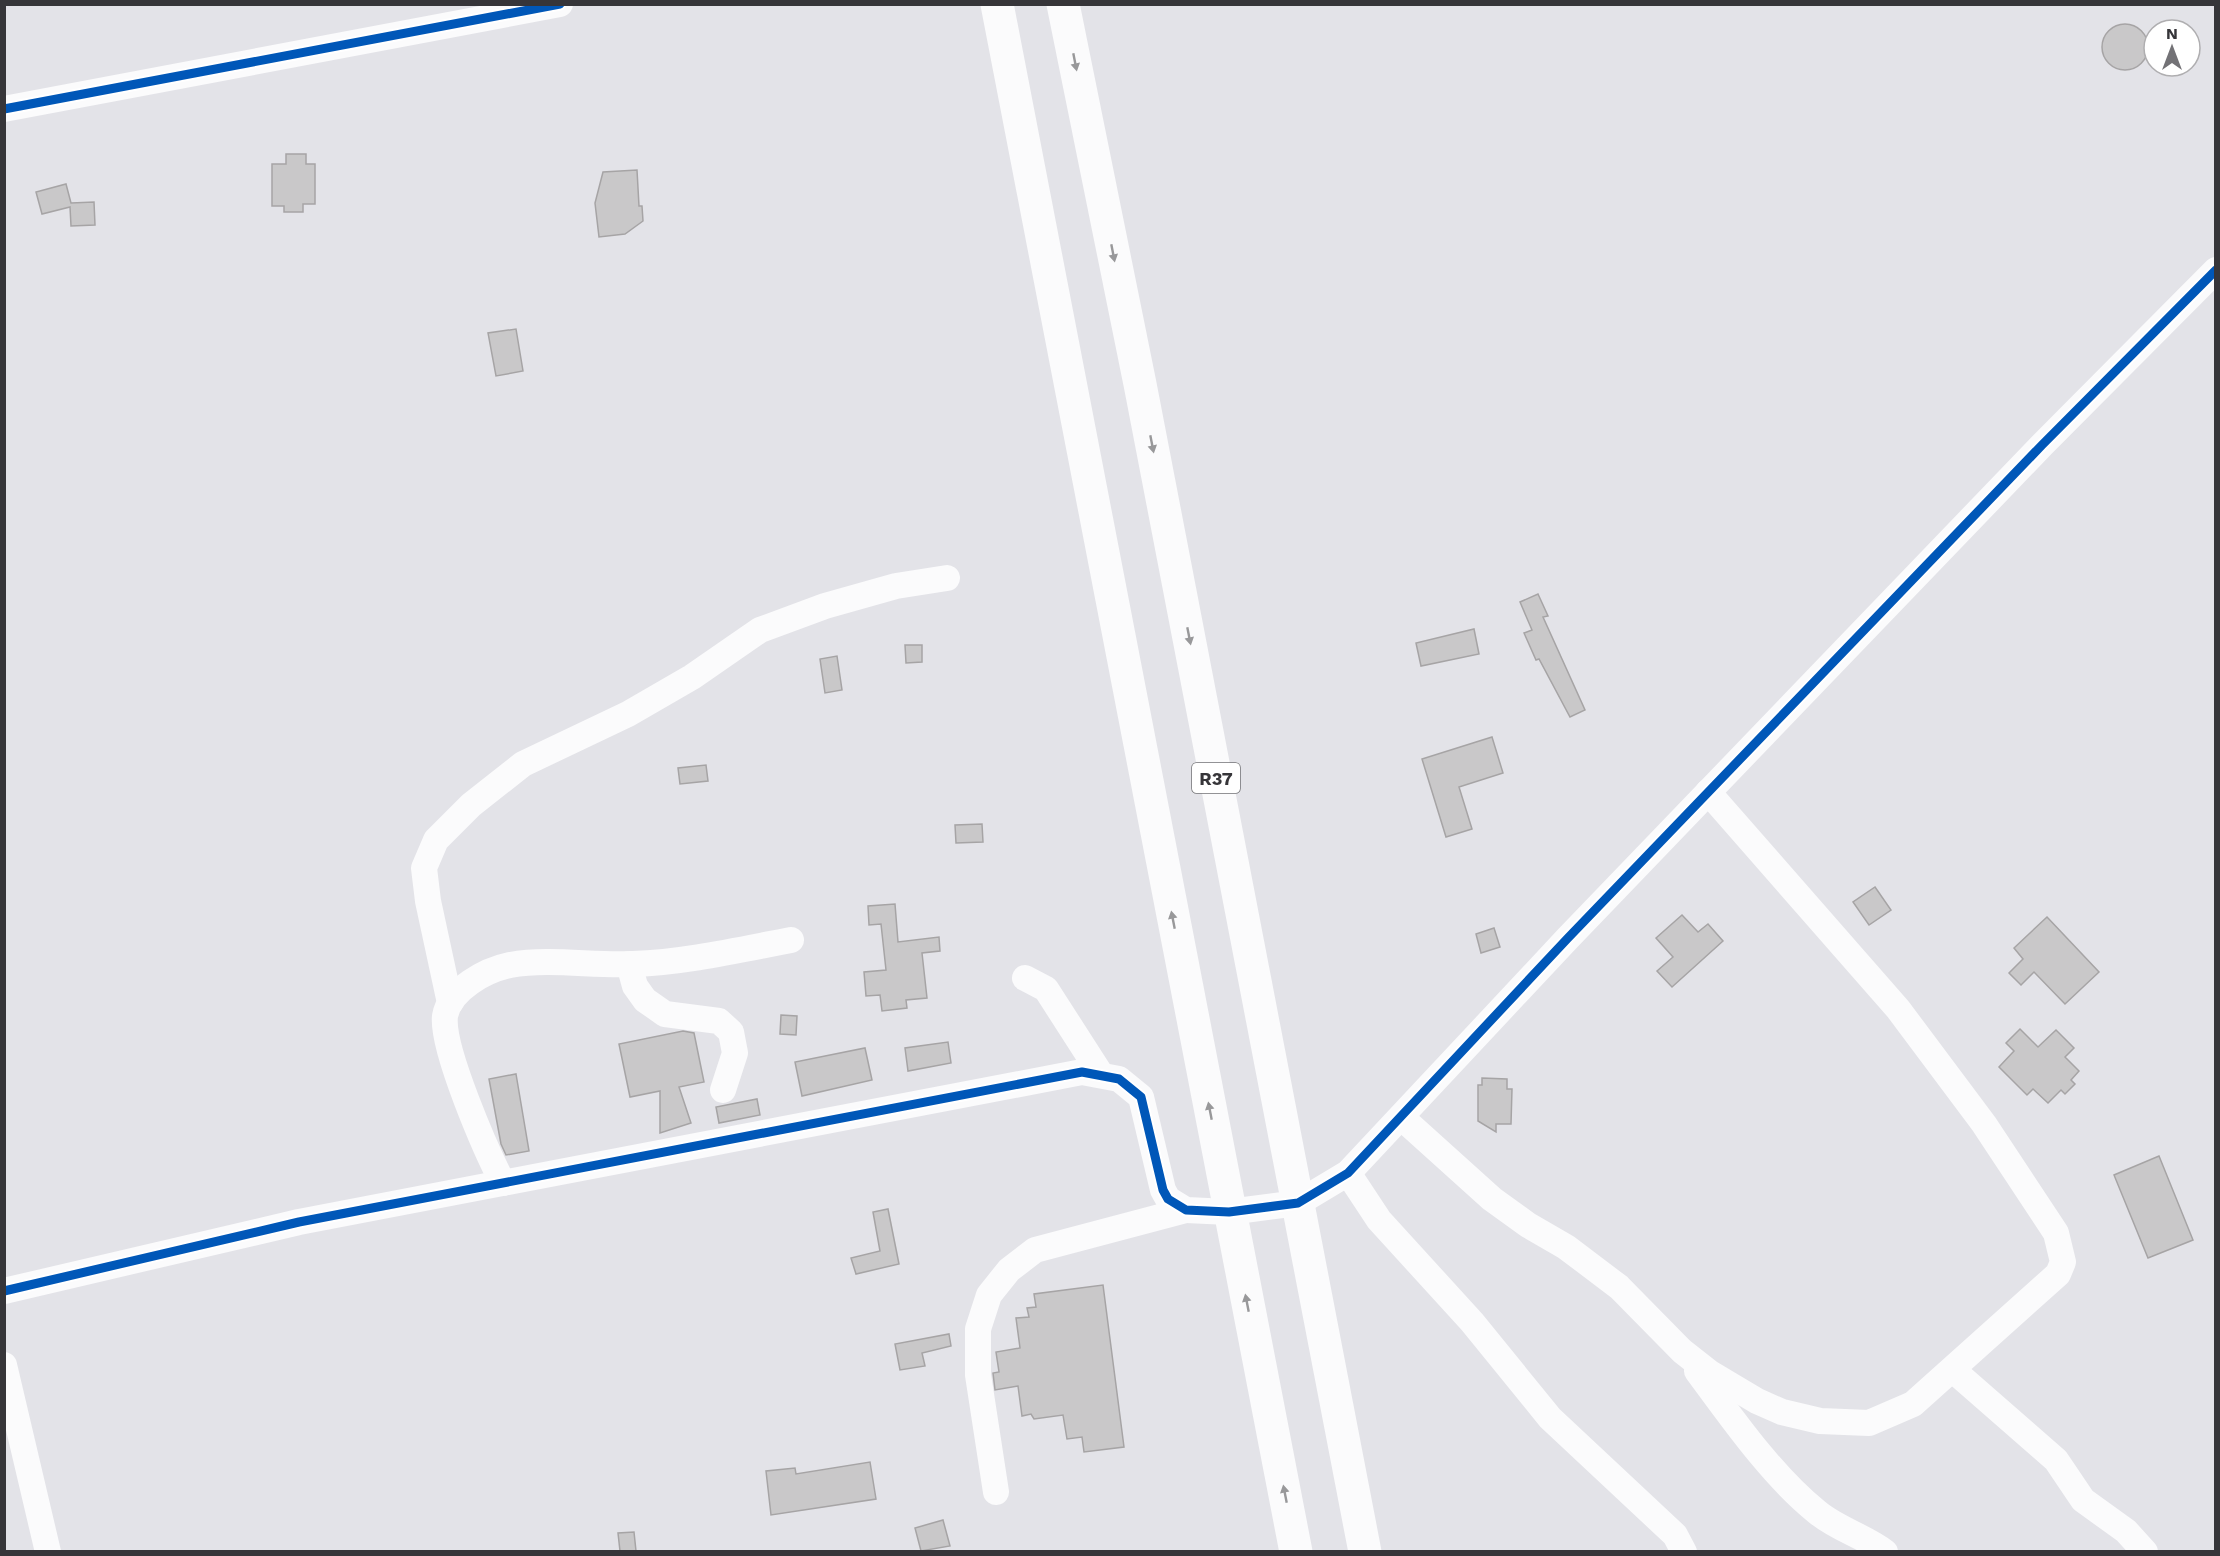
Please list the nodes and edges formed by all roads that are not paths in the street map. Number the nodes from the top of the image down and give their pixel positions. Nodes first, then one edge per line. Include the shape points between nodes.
1 (560, 4) edge
2 (997, 4) edge
3 (1063, 4) edge
4 (4, 109) edge
5 (2216, 270) edge
6 (947, 578) dead end
7 (1708, 792) junction
8 (791, 940) dead end
9 (629, 964) junction
10 (1025, 978) dead end
11 (450, 1003) junction
12 (1100, 1073) junction
13 (723, 1090) dead end
14 (1401, 1117) junction
15 (1348, 1173) junction
16 (503, 1183) junction
17 (1298, 1203) junction
18 (1186, 1210) junction
19 (1229, 1212) junction
20 (4, 1291) edge
21 (1682, 1351) junction
22 (4, 1365) edge
23 (1953, 1370) junction
24 (996, 1492) dead end
25 (48, 1551) edge
26 (1296, 1551) edge
27 (1365, 1551) edge
28 (1684, 1551) edge
29 (1885, 1551) edge
30 (2145, 1551) edge

1 - 4 street
19 -> 2 main road
3 -> 17 main road, R37
5 - 7 street
6 - 11 street via 896,586 760,630 692,677 628,714 523,764 471,805 436,840 424,867
7 - 14 street
7 - 23 street via 1898,1009 1984,1124 2056,1233 2062,1255 2058,1274
8 - 9 street via 674,962
9 - 11 street via 550,961 509,966 483,974
9 - 13 street via 635,986 645,1000 664,1014 718,1021 731,1032 735,1053
10 - 12 street via 1046,989
11 - 16 street via 445,1017 455,1066 489,1159
12 - 16 street via 1026,1081
12 - 18 street via 1119,1079 1141,1097 1162,1190 1168,1199
14 - 15 street
14 - 21 street via 1492,1199 1619,1287
15 - 17 street
15 - 28 street via 1379,1220 1473,1322 1550,1418 1675,1535
16 - 20 street via 299,1222
17 - 19 street
17 - 27 main road, R37
18 - 19 street
18 - 24 street via 1035,1250 1009,1270 989,1295 978,1329 978,1375
26 -> 19 main road
21 - 23 street via 1710,1373 1782,1412 1849,1423 1869,1423 1913,1404
21 - 29 street via 1746,1437 1795,1491 1818,1513
22 - 25 street
23 - 30 street via 2056,1460 2083,1500 2126,1531

